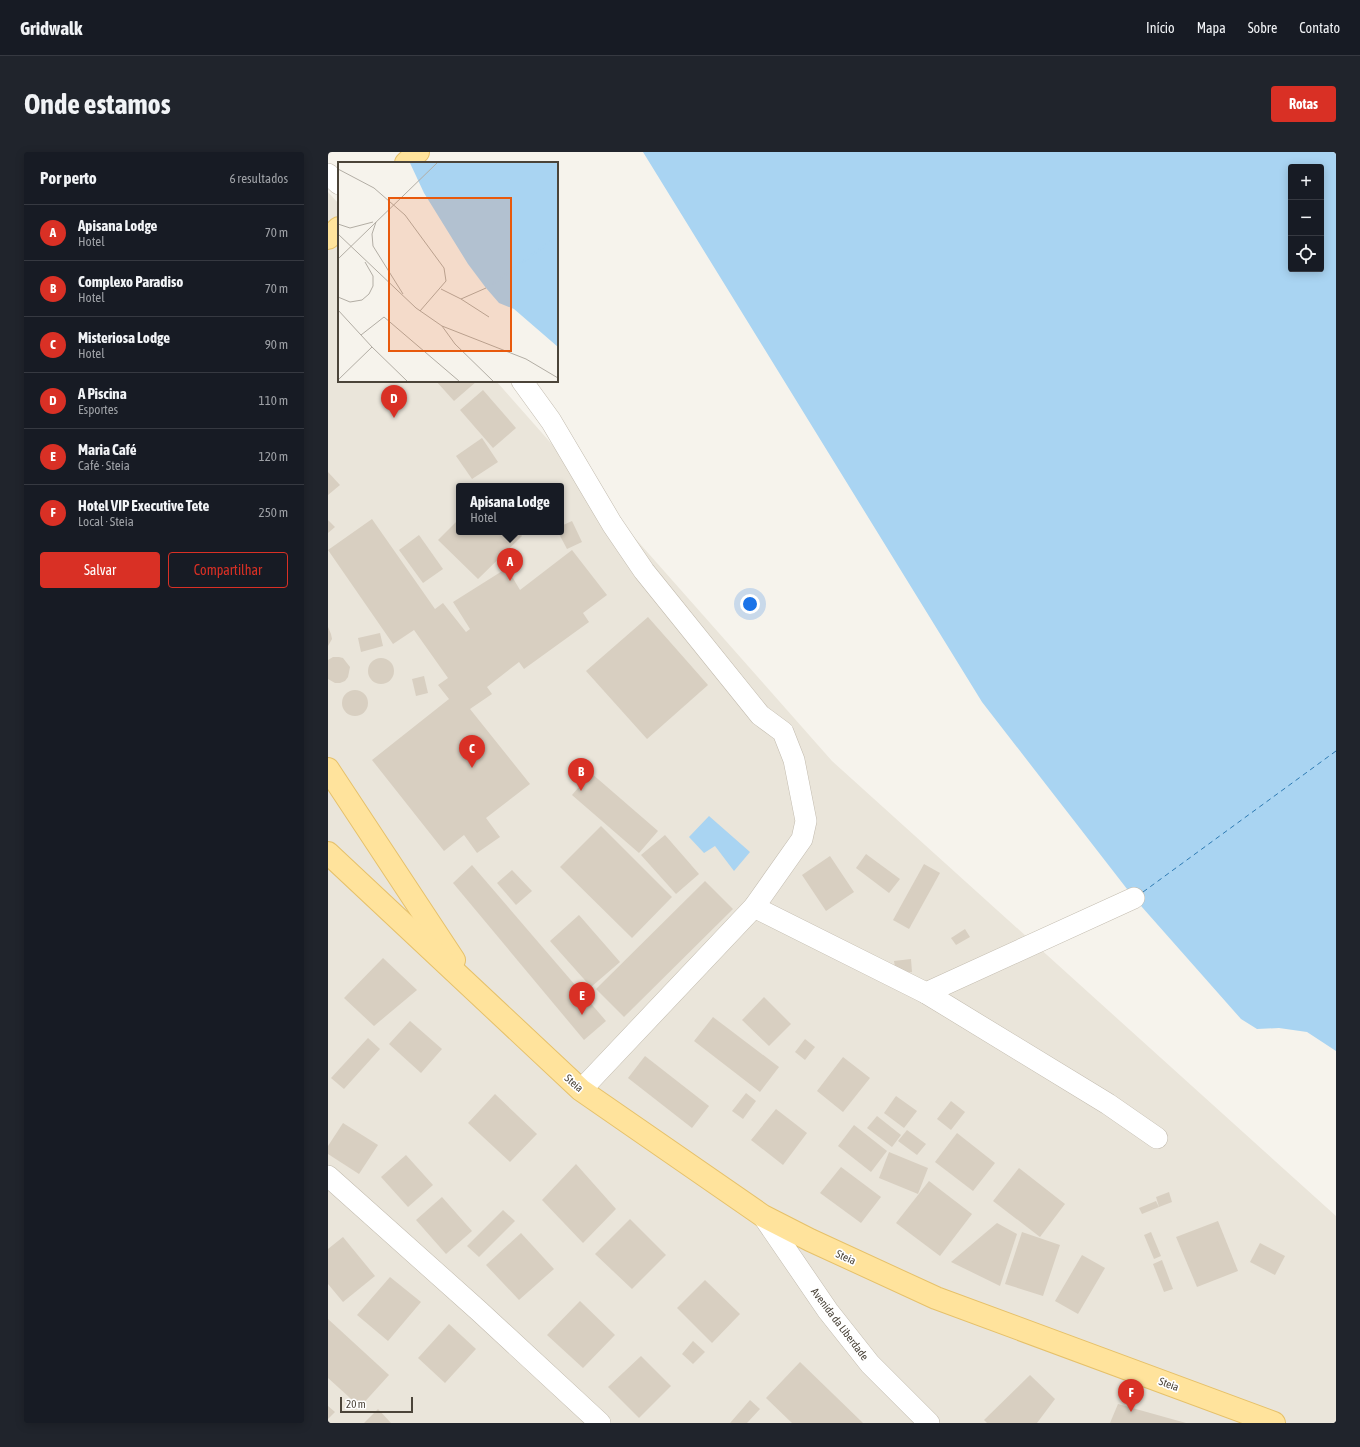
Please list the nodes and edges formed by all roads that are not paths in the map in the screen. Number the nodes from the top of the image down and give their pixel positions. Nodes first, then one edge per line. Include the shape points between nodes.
1 (418, 152) edge
2 (407, 162) edge
3 (328, 174) edge
4 (338, 183) edge
5 (338, 229) edge
6 (328, 238) edge
7 (523, 382) edge
8 (328, 769) edge
9 (328, 853) edge
10 (1134, 898) dead end
11 (754, 907) junction
12 (474, 990) junction
13 (926, 993) junction
14 (581, 1090) junction
15 (1157, 1138) dead end
16 (328, 1176) edge
17 (763, 1216) junction
18 (600, 1423) edge
19 (929, 1423) edge
20 (1274, 1423) edge

1 - 2 main road
3 - 4 street
5 - 6 main road
7 - 11 street via 551,421 612,524 644,571 760,715 784,732 794,760 806,821 802,839
8 - 12 main road
9 - 12 main road
10 - 13 street
11 - 13 street
11 - 14 street
12 - 14 main road, Steia
13 - 15 street via 1108,1104
14 - 17 main road, Steia
16 - 18 street
17 - 19 street, Avenida da Liberdade via 828,1311 866,1358
17 - 20 main road, Steia via 936,1298

